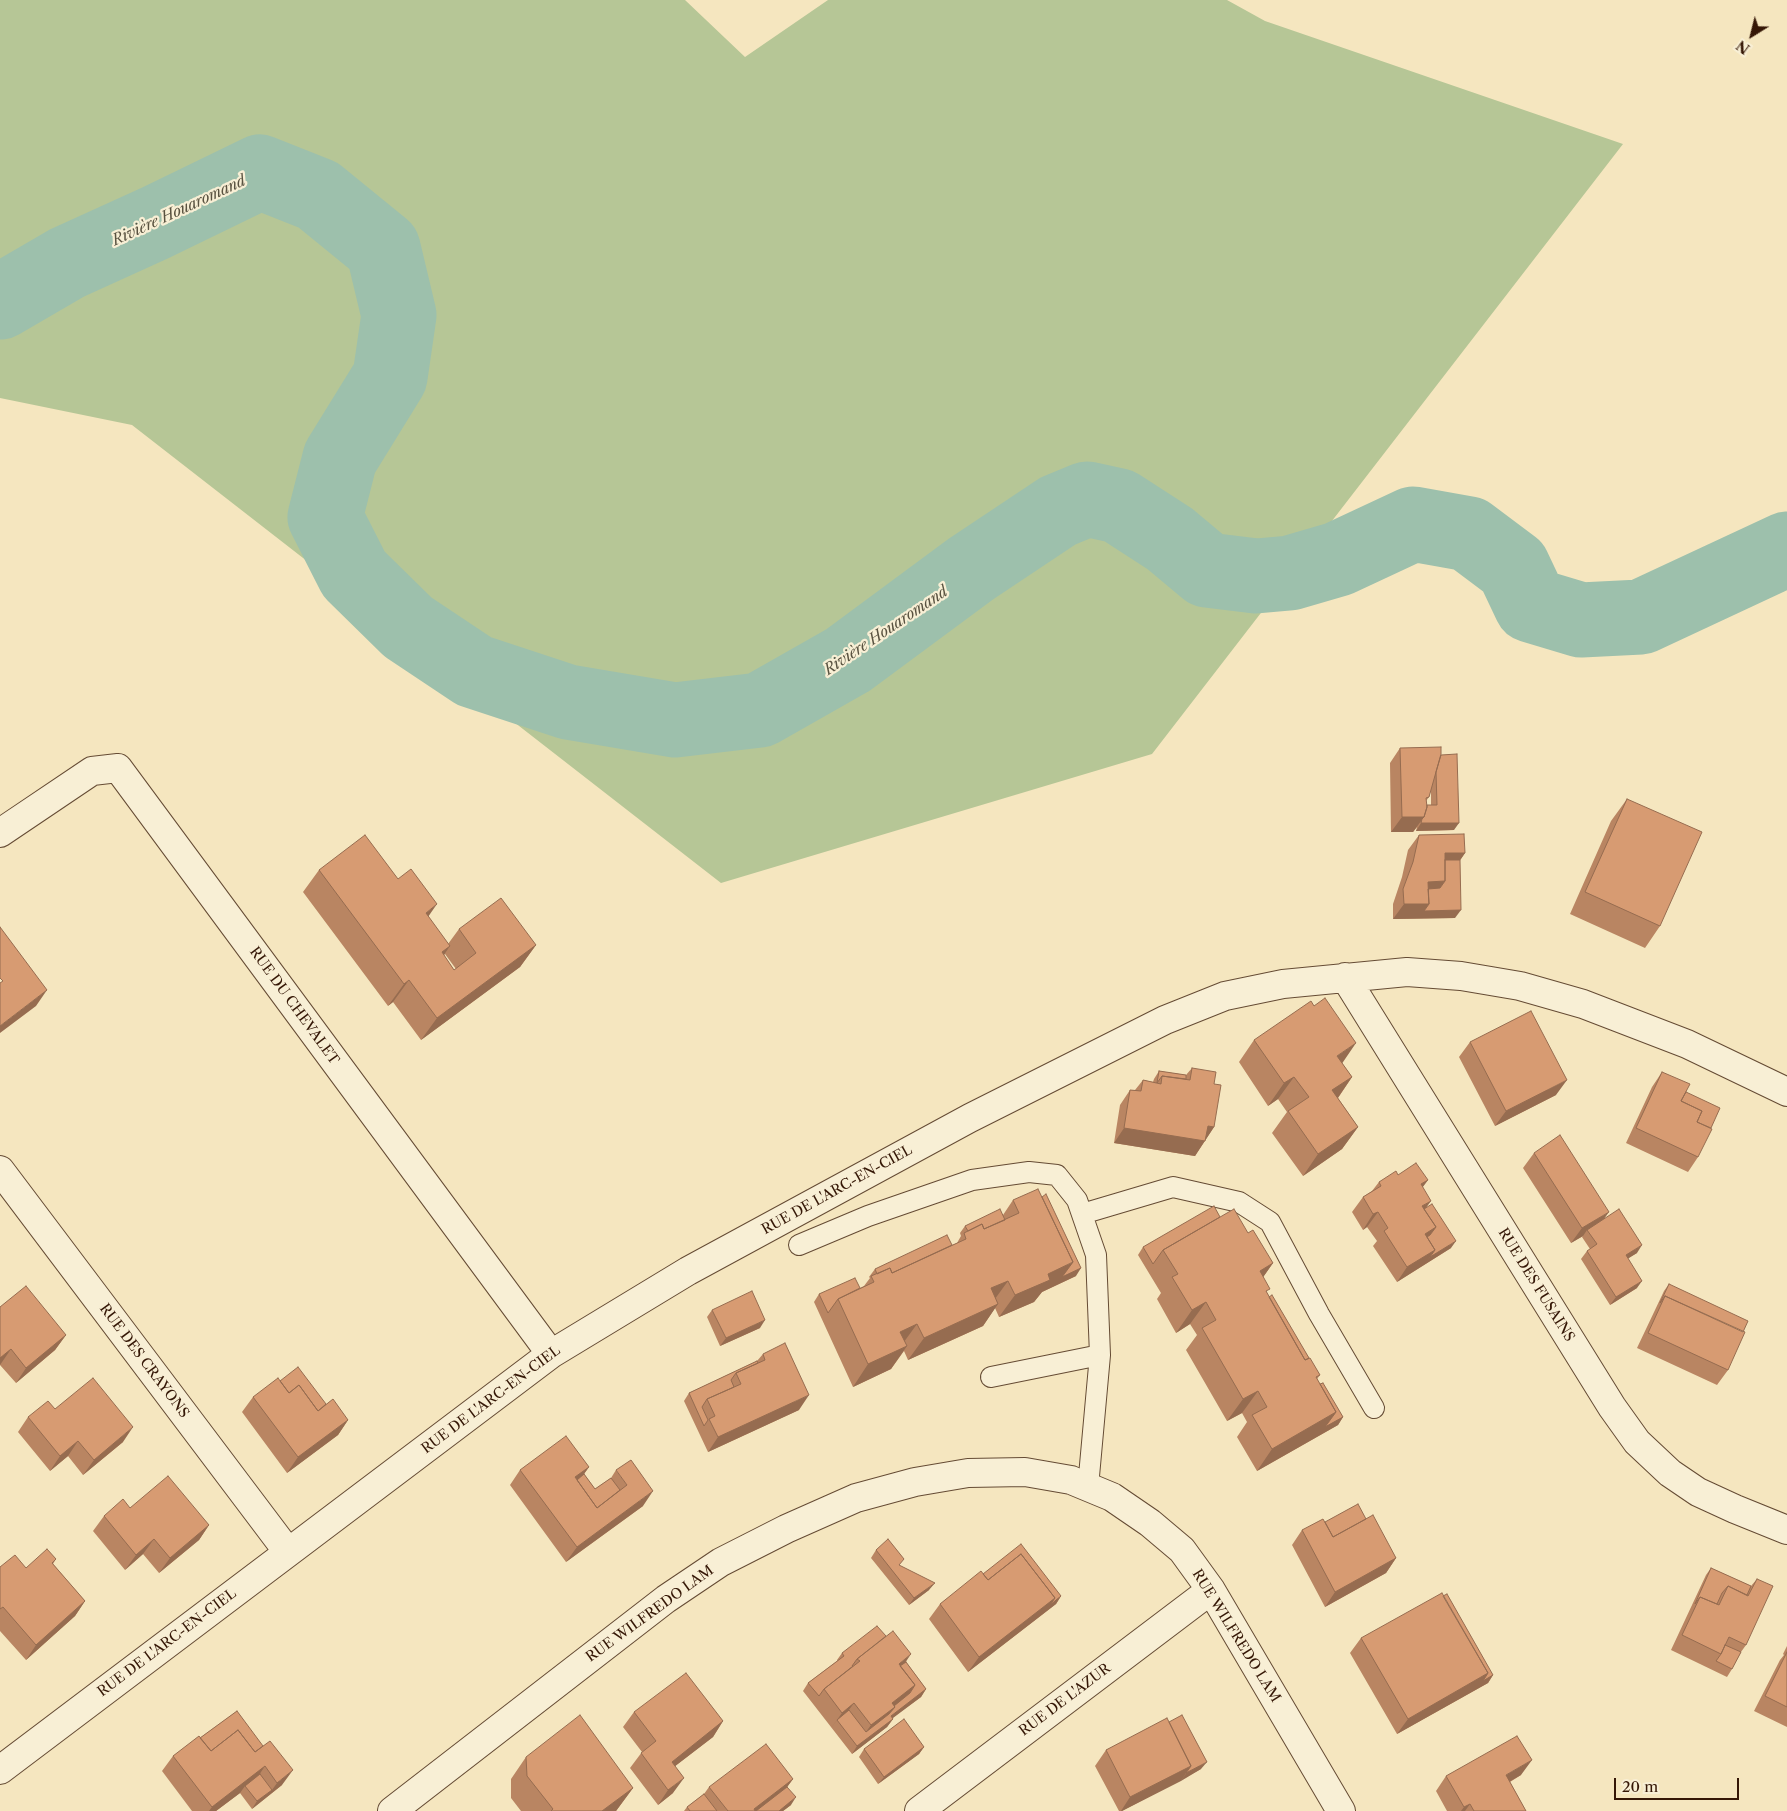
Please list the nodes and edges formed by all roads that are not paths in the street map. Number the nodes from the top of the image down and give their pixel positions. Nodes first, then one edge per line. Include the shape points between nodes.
1 (0, 833) edge
2 (1345, 977) junction
3 (1787, 1092) edge
4 (0, 1170) edge
5 (1082, 1214) junction
6 (800, 1245) dead end
7 (551, 1354) junction
8 (1100, 1355) junction
9 (991, 1377) dead end
10 (1374, 1408) dead end
11 (1088, 1487) junction
12 (1787, 1530) edge
13 (288, 1552) junction
14 (1211, 1590) junction
15 (0, 1770) edge
16 (392, 1811) edge
17 (920, 1811) edge
18 (1341, 1811) edge

1 - 7 street, RUE DU CHEVALET via 92,771 118,768
2 - 3 street, RUE DE L'ARC-EN-CIEL via 1407,972 1461,976 1520,986 1583,1004 1688,1044
2 - 7 street, RUE DE L'ARC-EN-CIEL via 1283,984 1226,996 1165,1020 944,1132 688,1271
2 - 12 street, RUE DES FUSAINS via 1612,1407 1637,1442 1670,1473 1698,1492
4 - 13 street, RUE DES CRAYONS
5 - 6 lane via 1077,1200 1057,1175 1029,1172 972,1180 868,1216
5 - 8 lane via 1096,1255
5 - 10 lane via 1174,1187 1240,1202 1270,1222
7 - 13 street, RUE DE L'ARC-EN-CIEL
8 - 9 lane
8 - 11 lane
11 - 14 street, RUE WILFREDO LAM via 1112,1497 1150,1523 1182,1550
11 - 16 street, RUE WILFREDO LAM via 1071,1480 1025,1472 968,1473 915,1482 856,1498 786,1529 721,1562 666,1599
13 - 15 street, RUE DE L'ARC-EN-CIEL
14 - 17 street, RUE DE L'AZUR
14 - 18 street, RUE WILFREDO LAM

